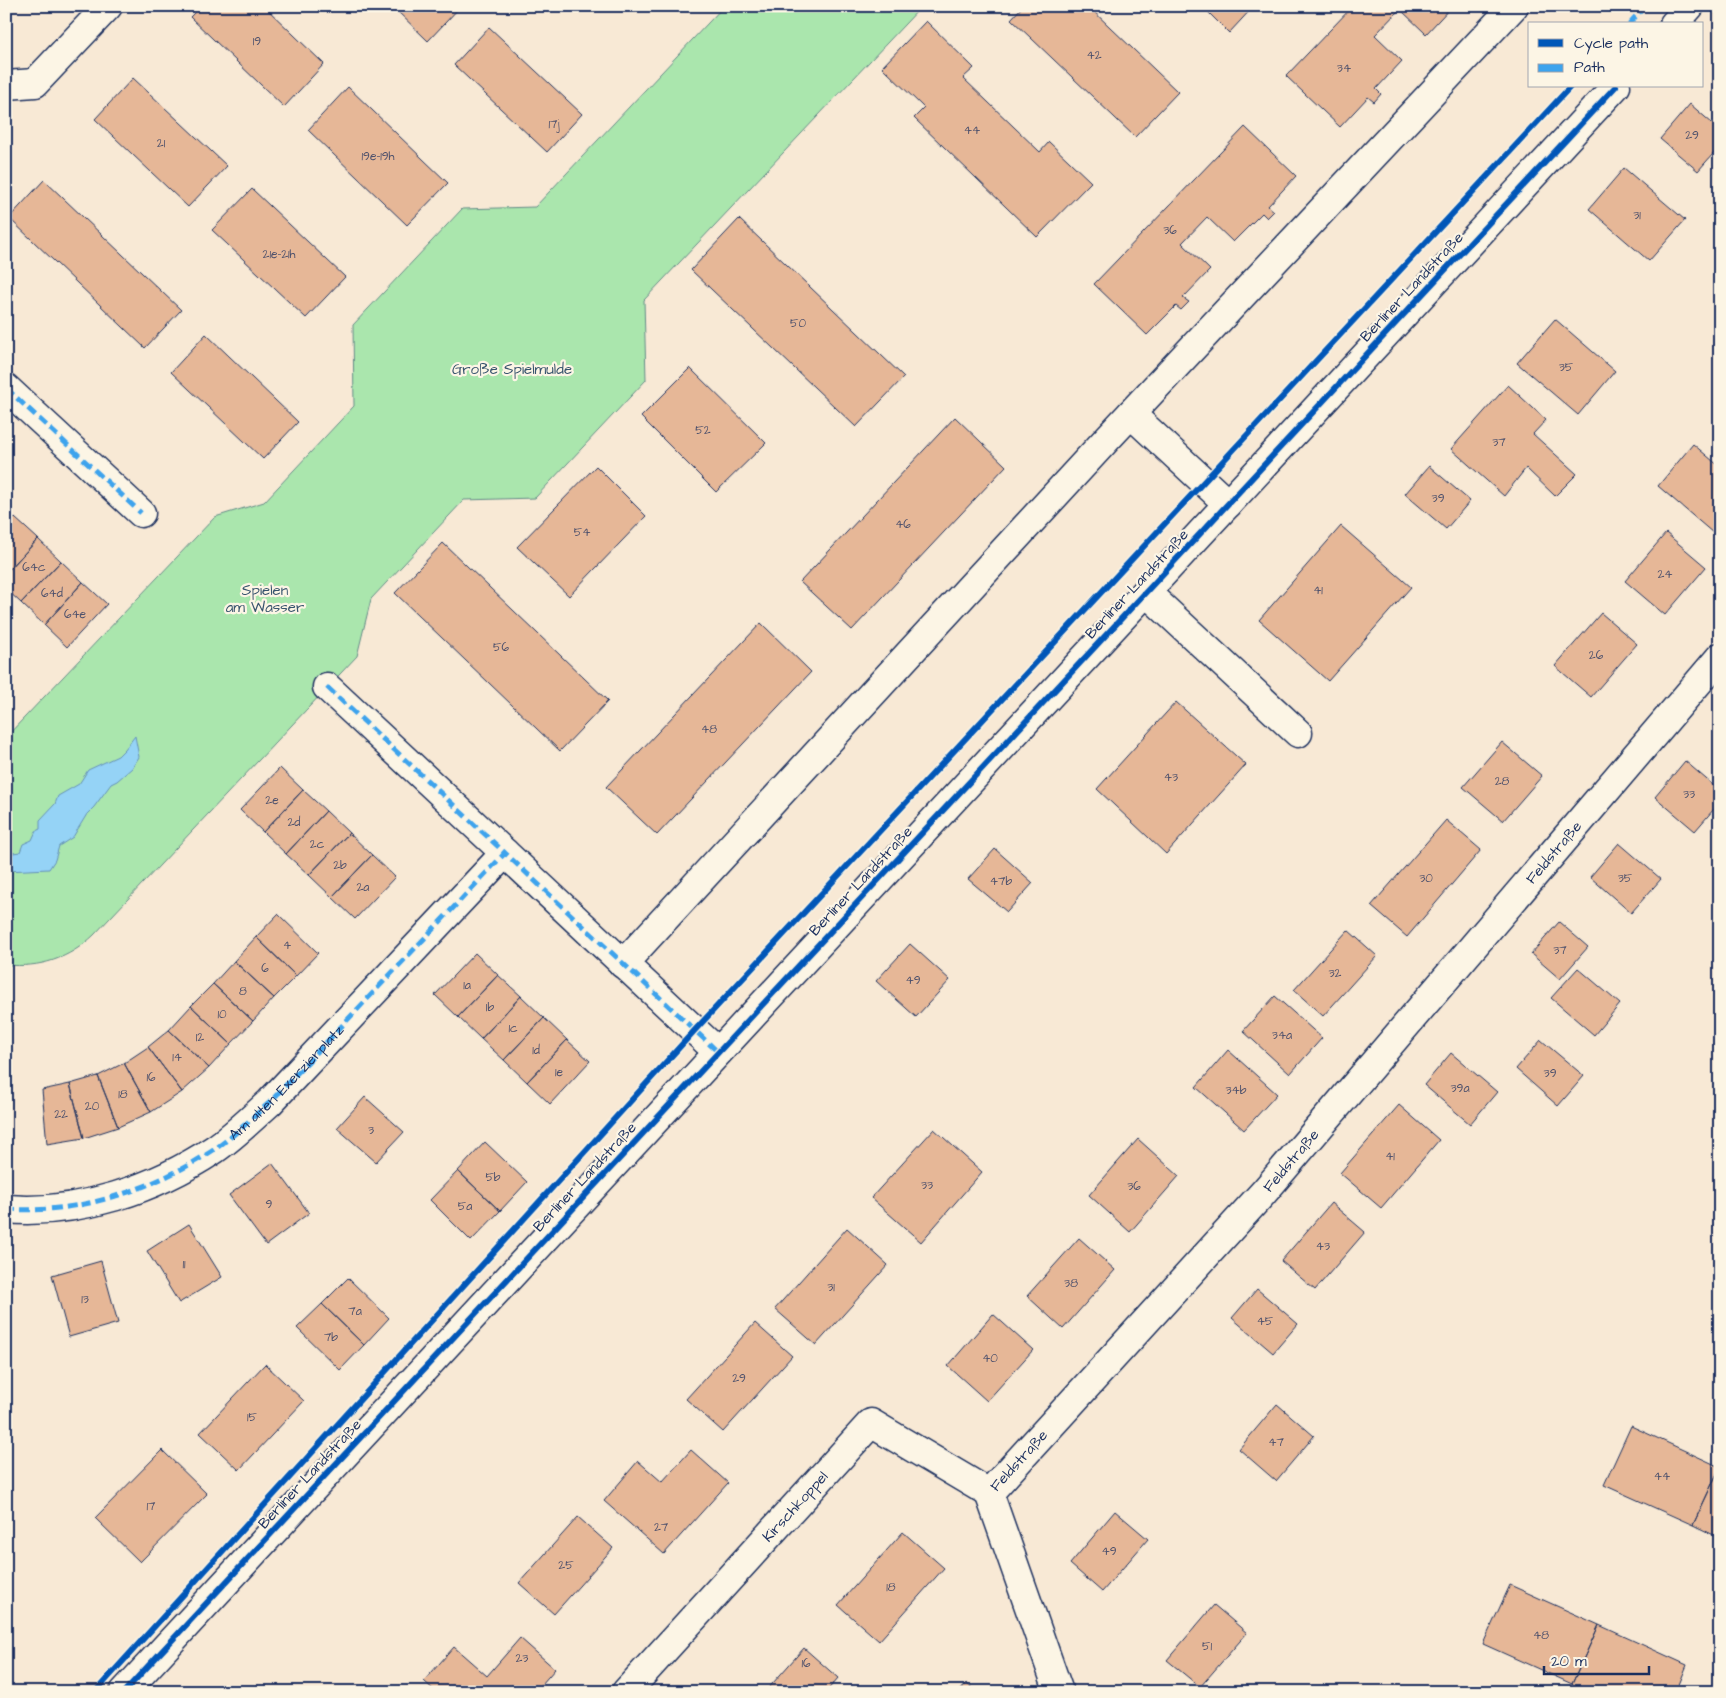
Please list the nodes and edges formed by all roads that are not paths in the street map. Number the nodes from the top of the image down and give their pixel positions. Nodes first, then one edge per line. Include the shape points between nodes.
1 (108, 6) edge
2 (1514, 6) edge
3 (1690, 6) edge
4 (1676, 22) edge
5 (7, 88) edge
6 (1614, 88) edge
7 (6, 388) edge
8 (1131, 414) junction
9 (1228, 504) junction
10 (141, 513) dead end
11 (1147, 593) junction
12 (1720, 657) edge
13 (327, 687) dead end
14 (1298, 733) dead end
15 (505, 853) junction
16 (623, 964) junction
17 (718, 1052) junction
18 (6, 1209) edge
19 (989, 1493) junction
20 (124, 1692) edge
21 (626, 1692) edge
22 (1059, 1692) edge

1 - 5 street via 35,83
2 - 8 street
3 - 4 street
6 - 9 street, Berliner Landstraße
7 - 10 street
8 - 9 street
8 - 16 street
9 - 11 street, Berliner Landstraße
11 - 14 street
11 - 17 street, Berliner Landstraße
12 - 19 street, Feldstraße via 1264,1192
13 - 15 street
15 - 16 street
15 - 18 street, Am alten Exerzierplatz via 270,1102 215,1148 185,1167 119,1195 84,1204
16 - 17 street
17 - 20 street, Berliner Landstraße
19 - 21 street, Kirschkoppel via 871,1423
19 - 22 street, Feldstraße

